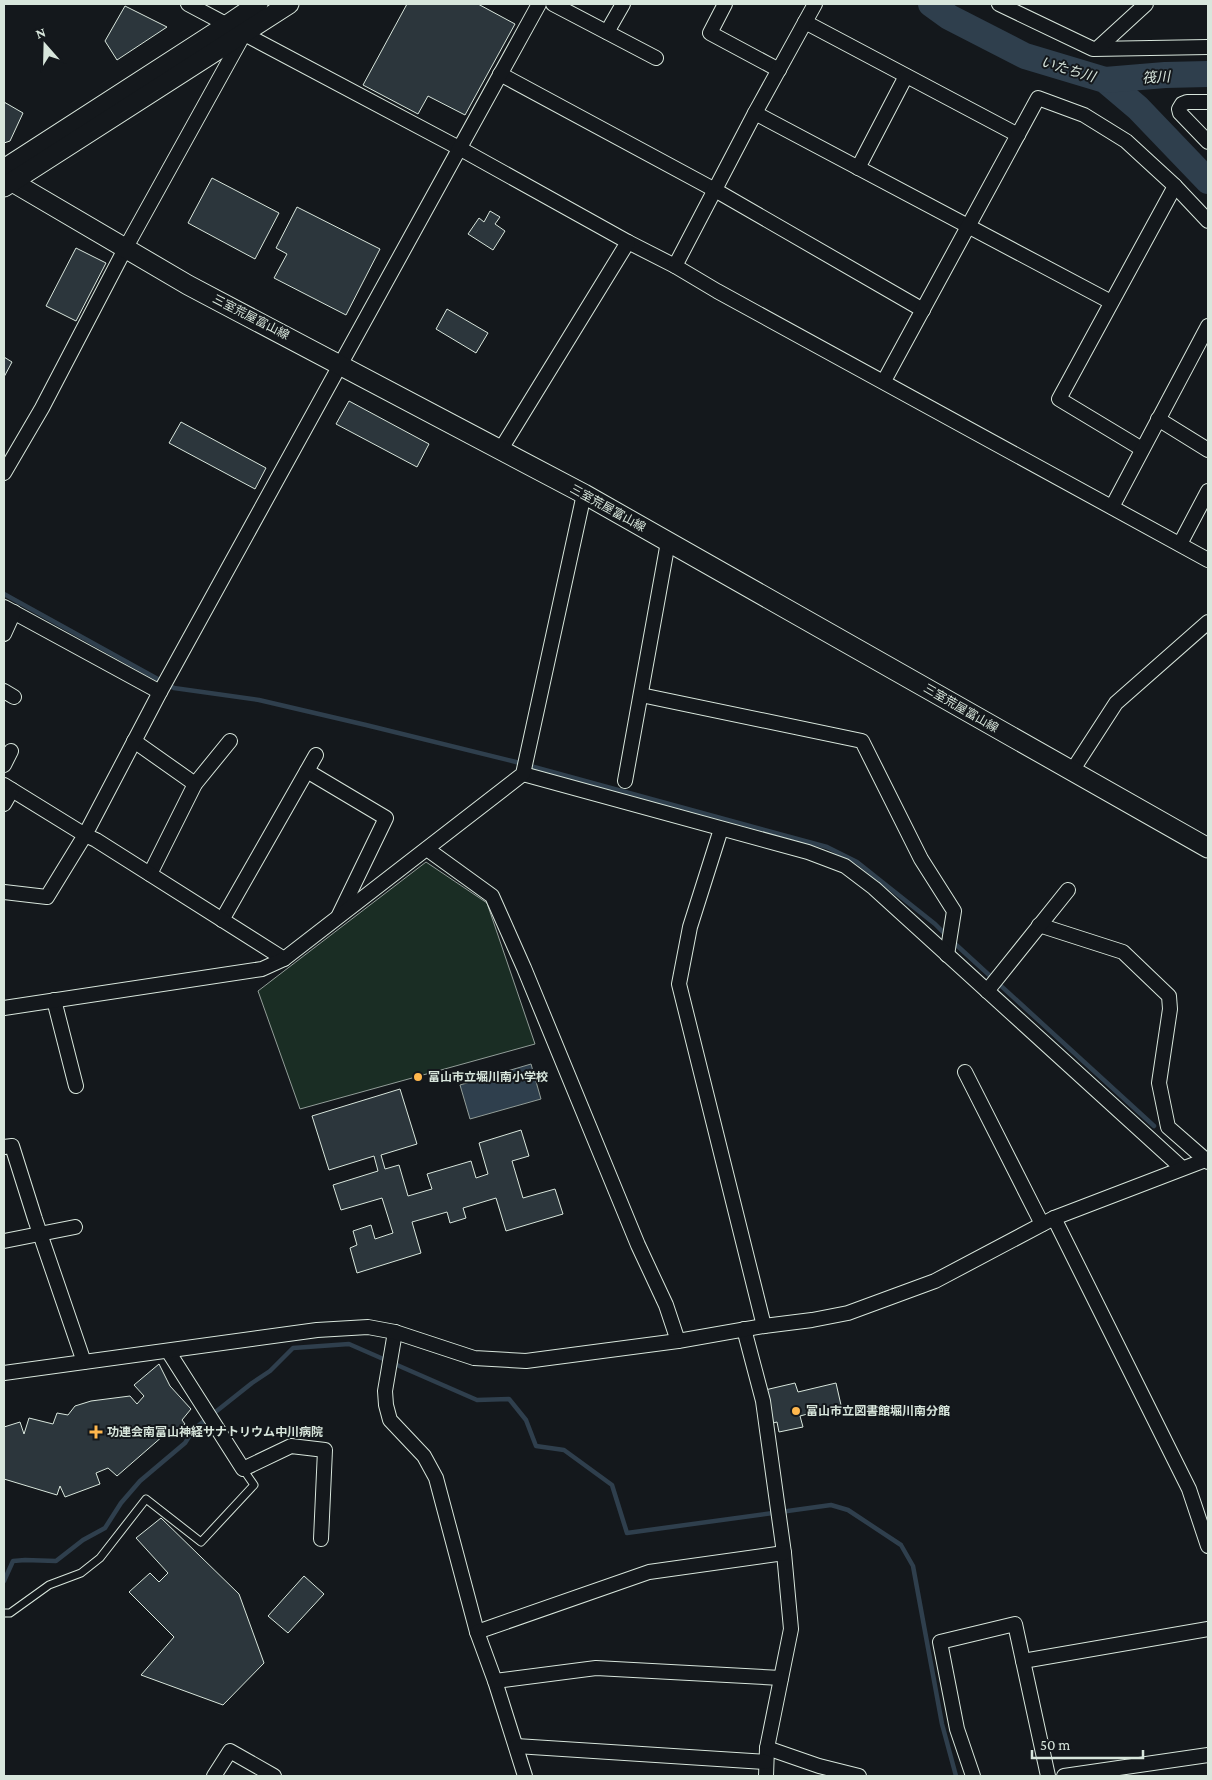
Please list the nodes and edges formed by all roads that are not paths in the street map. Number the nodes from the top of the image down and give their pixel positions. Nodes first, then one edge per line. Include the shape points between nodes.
1 (188, 4) edge
2 (258, 4) edge
3 (289, 4) edge
4 (539, 4) edge
5 (553, 4) edge
6 (623, 4) edge
7 (726, 4) edge
8 (815, 4) edge
9 (1146, 4) edge
10 (1009, 6) edge
11 (805, 22) junction
12 (235, 30) junction
13 (607, 32) junction
14 (1208, 47) edge
15 (1098, 48) junction
16 (656, 58) dead end
17 (779, 70) junction
18 (500, 74) junction
19 (906, 76) junction
20 (1208, 102) edge
21 (756, 113) junction
22 (1018, 136) junction
23 (1208, 142) edge
24 (459, 148) junction
25 (858, 168) junction
26 (6, 179) edge
27 (1175, 186) junction
28 (716, 190) junction
29 (1208, 221) edge
30 (969, 228) junction
31 (628, 242) junction
32 (125, 249) junction
33 (675, 266) junction
34 (1111, 302) junction
35 (924, 310) junction
36 (1208, 326) edge
37 (341, 364) junction
38 (884, 381) junction
39 (1158, 419) junction
40 (1142, 448) junction
41 (501, 449) junction
42 (1208, 450) edge
43 (4, 473) edge
44 (1208, 491) edge
45 (584, 494) junction
46 (1112, 507) junction
47 (668, 542) junction
48 (1180, 544) junction
49 (1208, 560) edge
50 (9, 610) edge
51 (1208, 624) edge
52 (4, 634) edge
53 (160, 692) junction
54 (641, 696) junction
55 (134, 741) junction
56 (230, 741) dead end
57 (11, 751) dead end
58 (316, 755) dead end
59 (4, 765) edge
60 (1072, 770) junction
61 (307, 771) junction
62 (523, 774) junction
63 (625, 781) dead end
64 (195, 784) junction
65 (8, 787) edge
66 (4, 804) edge
67 (721, 829) junction
68 (85, 835) junction
69 (427, 848) junction
70 (1208, 848) edge
71 (150, 874) junction
72 (1068, 890) dead end
73 (4, 892) edge
74 (338, 917) junction
75 (222, 920) junction
76 (1040, 925) junction
77 (947, 955) junction
78 (284, 959) junction
79 (987, 991) junction
80 (54, 1000) junction
81 (4, 1008) edge
82 (965, 1072) dead end
83 (76, 1086) dead end
84 (4, 1147) edge
85 (1207, 1160) edge
86 (1182, 1168) junction
87 (1048, 1221) junction
88 (75, 1227) dead end
89 (40, 1233) junction
90 (4, 1242) edge
91 (764, 1326) junction
92 (744, 1329) junction
93 (395, 1332) junction
94 (678, 1341) junction
95 (168, 1351) junction
96 (84, 1362) junction
97 (4, 1373) edge
98 (243, 1469) junction
99 (1205, 1519) edge
100 (321, 1539) dead end
101 (1208, 1546) edge
102 (784, 1553) junction
103 (4, 1613) edge
104 (1208, 1629) edge
105 (477, 1632) junction
106 (1023, 1661) junction
107 (781, 1678) junction
108 (495, 1681) junction
109 (516, 1746) junction
110 (1208, 1755) edge
111 (766, 1762) edge
112 (214, 1776) edge
113 (274, 1776) edge
114 (525, 1776) edge
115 (859, 1776) edge
116 (973, 1776) edge
117 (1048, 1776) edge
118 (1064, 1776) edge

1 - 12 street
2 - 12 main road
3 - 12 main road
4 - 18 street
5 - 13 street
6 - 13 street
7 - 17 street via 710,33
8 - 11 street
9 - 15 street
10 - 15 street via 1092,48
11 - 17 street
11 - 19 street
12 - 24 street
12 - 26 main road
12 - 32 street
13 - 16 street
14 - 15 street
17 - 21 street
18 - 24 street
18 - 28 street
19 - 22 street
19 - 25 street
20 - 23 street via 1188,102 1179,109
21 - 25 street
21 - 28 street
22 - 27 street via 1038,98 1084,115 1126,141
22 - 30 street
24 - 31 street
24 - 37 street
25 - 30 street
26 - 32 main road, 三室荒屋富山線
27 - 29 street
27 - 34 street
28 - 33 street
28 - 35 street
30 - 34 street
30 - 35 street
31 - 33 street
31 - 41 street
32 - 37 main road, 三室荒屋富山線
32 - 43 street via 42,408
33 - 38 street
34 - 40 street via 1059,399
35 - 38 street
36 - 39 street
37 - 41 main road, 三室荒屋富山線
37 - 53 street
38 - 46 street
39 - 40 street
39 - 42 street
40 - 46 street
41 - 45 main road, 三室荒屋富山線
44 - 48 street
45 - 47 main road, 三室荒屋富山線
45 - 62 street
46 - 48 street
47 - 54 street
47 - 60 main road, 三室荒屋富山線
48 - 49 street
50 - 52 street
50 - 53 street
51 - 60 street via 1116,704
53 - 55 street
54 - 63 street
54 - 77 street via 862,741 922,859 954,911
55 - 64 street
55 - 68 street
56 - 64 street
57 - 59 street
58 - 61 street
60 - 70 main road, 三室荒屋富山線
61 - 74 street via 386,818
61 - 75 street
62 - 67 street
62 - 69 street
64 - 71 street
65 - 66 street
65 - 68 street
67 - 77 street via 808,852 846,866
67 - 91 street via 690,927 679,984
68 - 71 street
68 - 73 street via 47,897
69 - 74 street
69 - 94 street via 492,896 666,1305
71 - 75 street
72 - 76 street
74 - 78 street
75 - 78 street
76 - 79 street
76 - 85 street via 1123,952 1169,996 1159,1083 1168,1127
77 - 79 street
78 - 80 street via 262,969
79 - 86 street
80 - 81 street
80 - 83 street
82 - 87 street
84 - 89 street via 12,1146
85 - 86 street
86 - 87 street
87 - 91 street via 926,1284 848,1313
87 - 99 street
88 - 89 street
89 - 90 street
89 - 96 street
91 - 92 street
92 - 94 street
92 - 102 street via 763,1401
93 - 94 street via 474,1358 526,1361
93 - 95 street via 368,1328 317,1330
93 - 105 street via 385,1391 390,1420 424,1456 436,1478
95 - 96 street
95 - 98 street
96 - 97 street
98 - 100 street via 291,1446 325,1450
98 - 103 lane via 254,1485 201,1542 146,1499 100,1558 81,1574 49,1585 10,1613
99 - 101 street
102 - 105 street via 649,1572
102 - 107 street via 791,1629
104 - 106 street
105 - 108 street
106 - 116 street via 1015,1624 940,1642 957,1729
106 - 117 street
107 - 108 street via 596,1668
107 - 111 street
108 - 109 street
109 - 111 street
109 - 114 street
110 - 118 street
111 - 115 street via 819,1766
112 - 113 street via 230,1751

